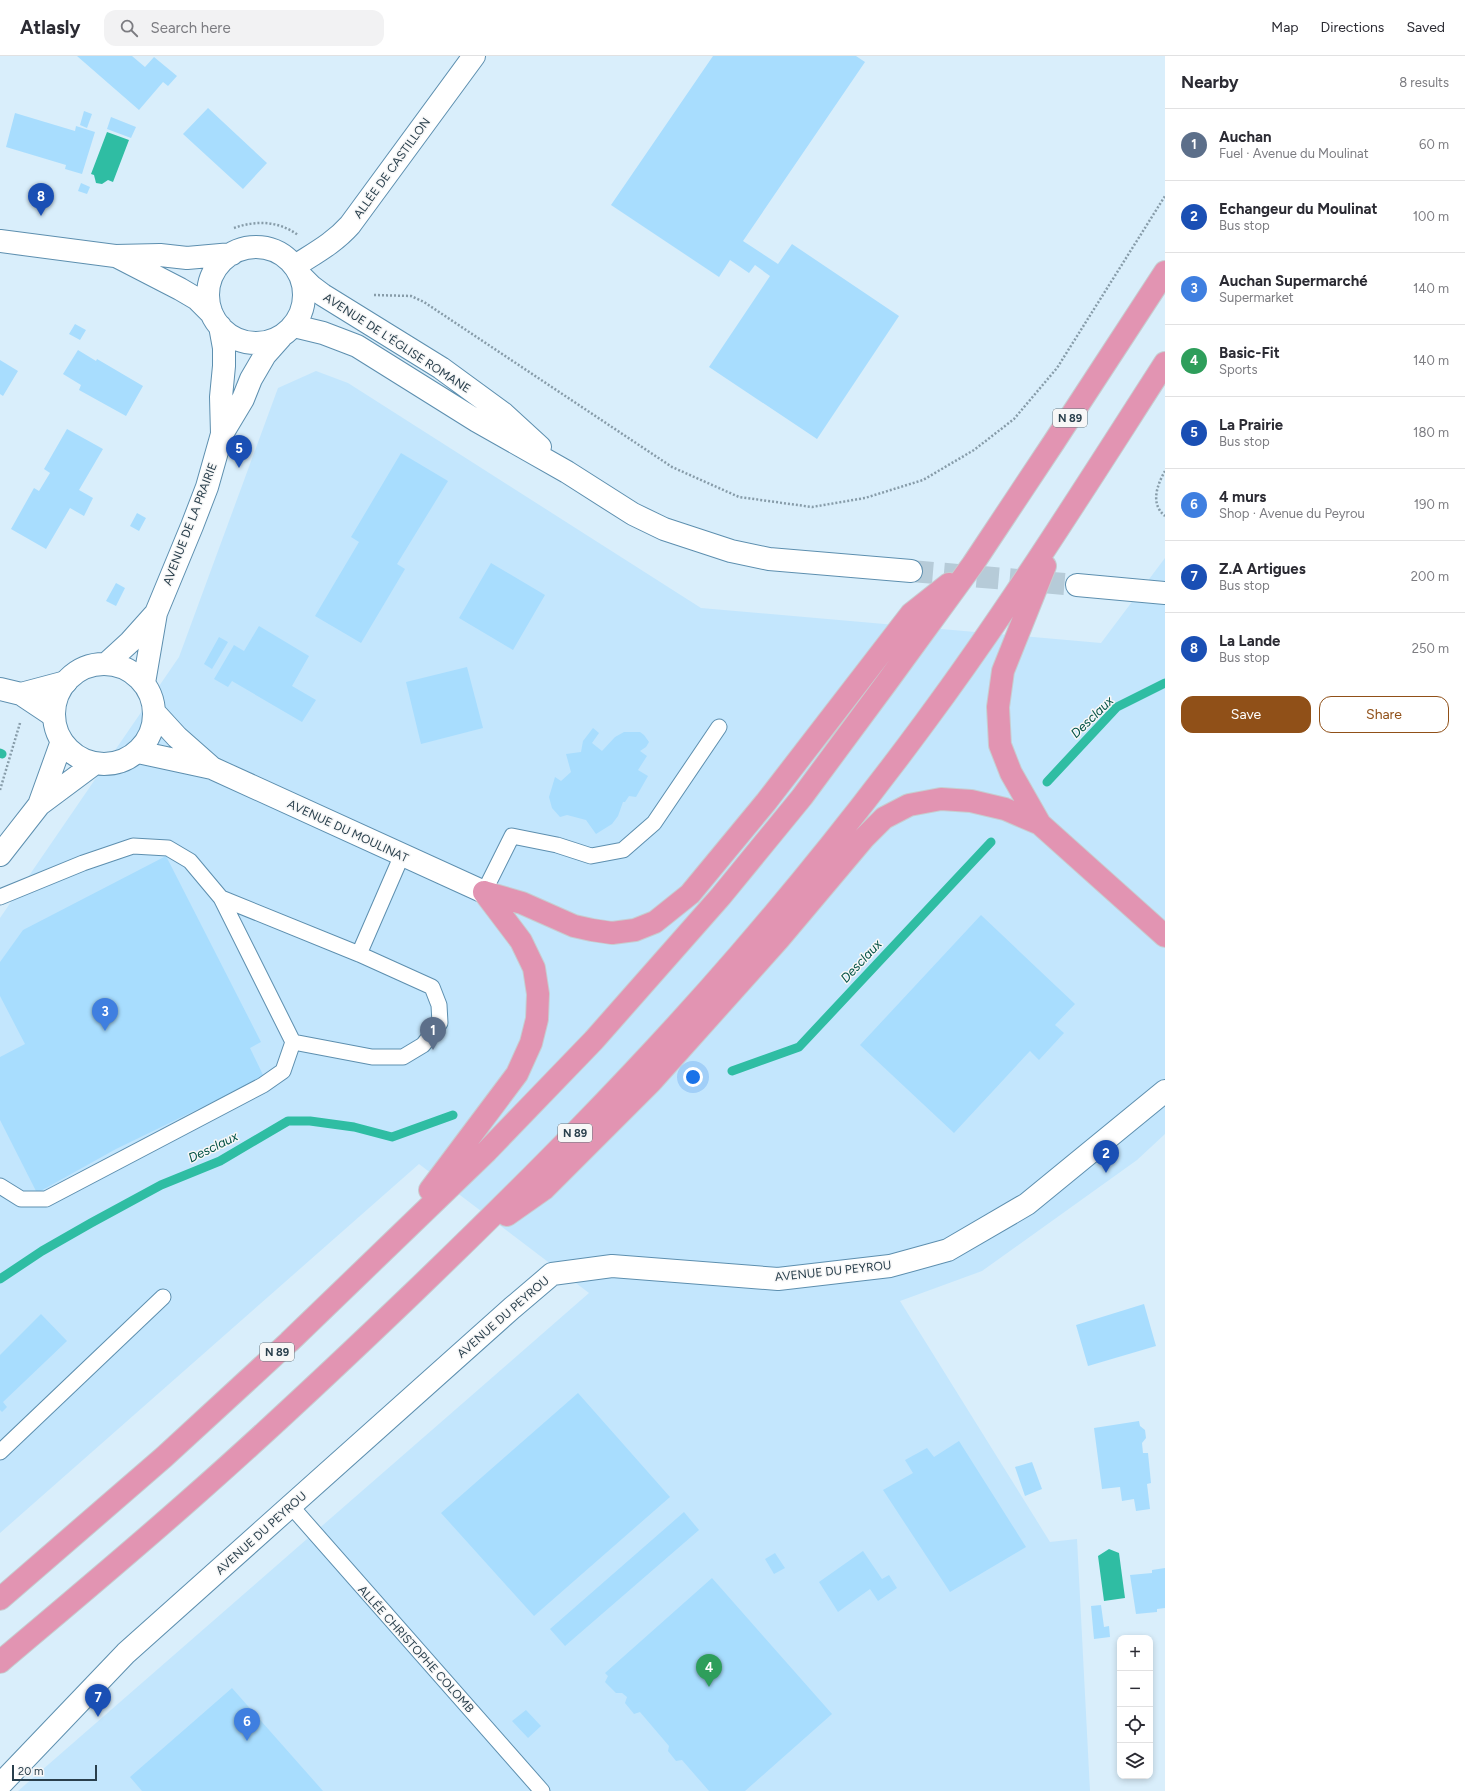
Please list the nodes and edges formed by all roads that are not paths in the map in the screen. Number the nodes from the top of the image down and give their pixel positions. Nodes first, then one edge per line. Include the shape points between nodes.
1 (474, 56) edge
2 (0, 242) edge
3 (232, 254) junction
4 (115, 256) junction
5 (298, 270) junction
6 (1165, 272) edge
7 (216, 320) junction
8 (287, 331) junction
9 (1165, 363) edge
10 (222, 434) junction
11 (567, 472) junction
12 (1062, 523) junction
13 (972, 564) junction
14 (911, 571) tunnel mouth
15 (1076, 584) tunnel mouth
16 (1165, 593) edge
17 (156, 614) junction
18 (106, 664) junction
19 (66, 682) junction
20 (144, 683) junction
21 (0, 689) edge
22 (21, 694) junction
23 (155, 713) junction
24 (54, 716) junction
25 (719, 727) dead end
26 (62, 741) junction
27 (138, 752) junction
28 (94, 764) junction
29 (212, 768) junction
30 (39, 805) junction
31 (1040, 824) junction
32 (0, 855) edge
33 (402, 855) junction
34 (484, 892) junction
35 (0, 897) edge
36 (221, 898) junction
37 (1165, 936) edge
38 (359, 954) junction
39 (293, 1042) junction
40 (1164, 1095) edge
41 (0, 1186) edge
42 (389, 1245) junction
43 (461, 1247) junction
44 (163, 1297) dead end
45 (0, 1452) edge
46 (291, 1506) junction
47 (0, 1598) edge
48 (0, 1662) edge
49 (0, 1785) edge
50 (542, 1791) edge

1 - 5 street, ALLÉE DE CASTILLON via 350,225
2 - 4 street
3 - 4 street via 187,258 160,255
3 - 5 street via 252,247 268,248 283,255
3 - 7 street via 223,260 213,273 208,289 208,304
4 - 7 street via 197,299
5 - 8 street via 303,280 305,296 302,312
5 - 11 street, AVENUE DE L'ÉGLISE ROMANE via 311,286 323,295 441,368 498,410
6 - 13 highway, N 89
7 - 8 street via 224,331 237,340 252,344 268,343
7 - 10 street, AVENUE DE LA PRAIRIE via 224,348
8 - 10 street, AVENUE DE LA PRAIRIE via 264,355 243,399
8 - 11 street, AVENUE DE L'ÉGLISE ROMANE via 323,333 357,346 477,422
9 - 12 highway, N 89
10 - 17 street, AVENUE DE LA PRAIRIE via 192,526
11 - 14 street, AVENUE DE L'ÉGLISE ROMANE via 633,514 664,529 730,551 769,559
12 - 31 highway via 1003,671 998,707 1000,745 1011,773
12 - 43 highway, N 89 via 925,722 827,848 740,953 667,1037
13 - 34 highway via 911,614 723,856 690,894 655,922 620,932 592,930 574,926 522,903
13 - 42 highway, N 89 via 802,797 721,896 594,1040 487,1151
15 - 16 street
17 - 18 street, AVENUE DE LA PRAIRIE
17 - 20 street, AVENUE DE LA PRAIRIE
18 - 19 street via 86,667
18 - 20 street via 118,665 132,672
19 - 22 street
19 - 24 street via 55,703
20 - 23 street via 152,697
21 - 22 street
22 - 24 street
23 - 27 street via 153,729
23 - 29 street, AVENUE DU MOULINAT
24 - 26 street
25 - 34 lane via 654,823 623,850 591,856 557,844 512,836
26 - 28 street via 77,757
26 - 30 street
27 - 28 street via 122,762
27 - 29 street, AVENUE DU MOULINAT
28 - 30 street
29 - 33 street, AVENUE DU MOULINAT
30 - 32 street
31 - 37 highway
31 - 43 highway via 1005,809 971,801 941,799 909,805 884,818 646,1088 544,1189
33 - 34 street, AVENUE DU MOULINAT
33 - 38 lane
34 - 42 highway via 522,941 534,968 538,994 537,1019 531,1043 517,1074
35 - 36 lane via 83,863 134,846 168,848 190,861
36 - 38 lane
36 - 39 lane
38 - 39 lane via 432,987 439,1005 440,1023 423,1045 403,1057 372,1057
39 - 41 lane via 283,1071 263,1085 46,1199 21,1199
40 - 46 street, AVENUE DU PEYROU via 1027,1204 948,1250 890,1266 778,1279 612,1266 552,1274
42 - 47 highway, N 89 via 289,1342 164,1457
43 - 48 highway, N 89 via 334,1369 195,1496
44 - 45 lane
46 - 49 street, AVENUE DU PEYROU via 126,1653
46 - 50 lane, ALLÉE CHRISTOPHE COLOMB

